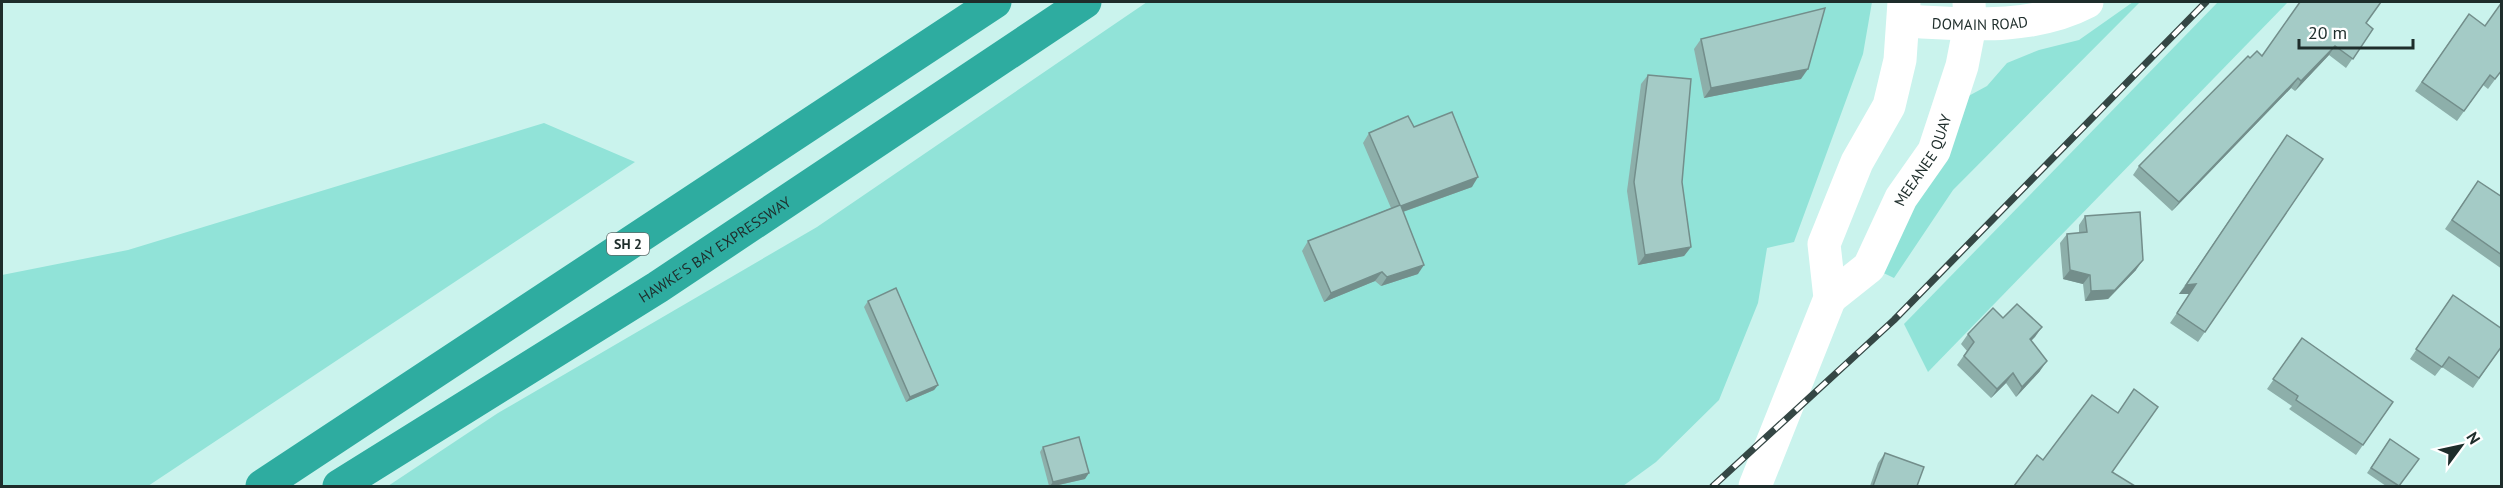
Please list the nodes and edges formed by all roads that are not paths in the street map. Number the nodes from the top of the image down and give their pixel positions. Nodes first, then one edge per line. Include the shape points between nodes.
1 (995, 2) edge
2 (1085, 2) edge
3 (2087, 2) edge
4 (1905, 11) edge
5 (1970, 13) edge
6 (1830, 298) junction
7 (262, 486) edge
8 (339, 486) edge
9 (1755, 486) edge

1 - 7 highway, SH 2
2 - 8 highway, HAWKE'S BAY EXPRESSWAY via 658,287
3 - 5 main road, DOMAIN ROAD via 2046,16
4 - 5 main road, DOMAIN ROAD
4 - 6 main road, MEEANEE QUAY via 1900,60 1889,106 1857,162 1824,244
5 - 6 main road, MEEANEE QUAY via 1962,66 1934,151 1901,198 1869,267
6 - 9 main road, MEEANEE QUAY

